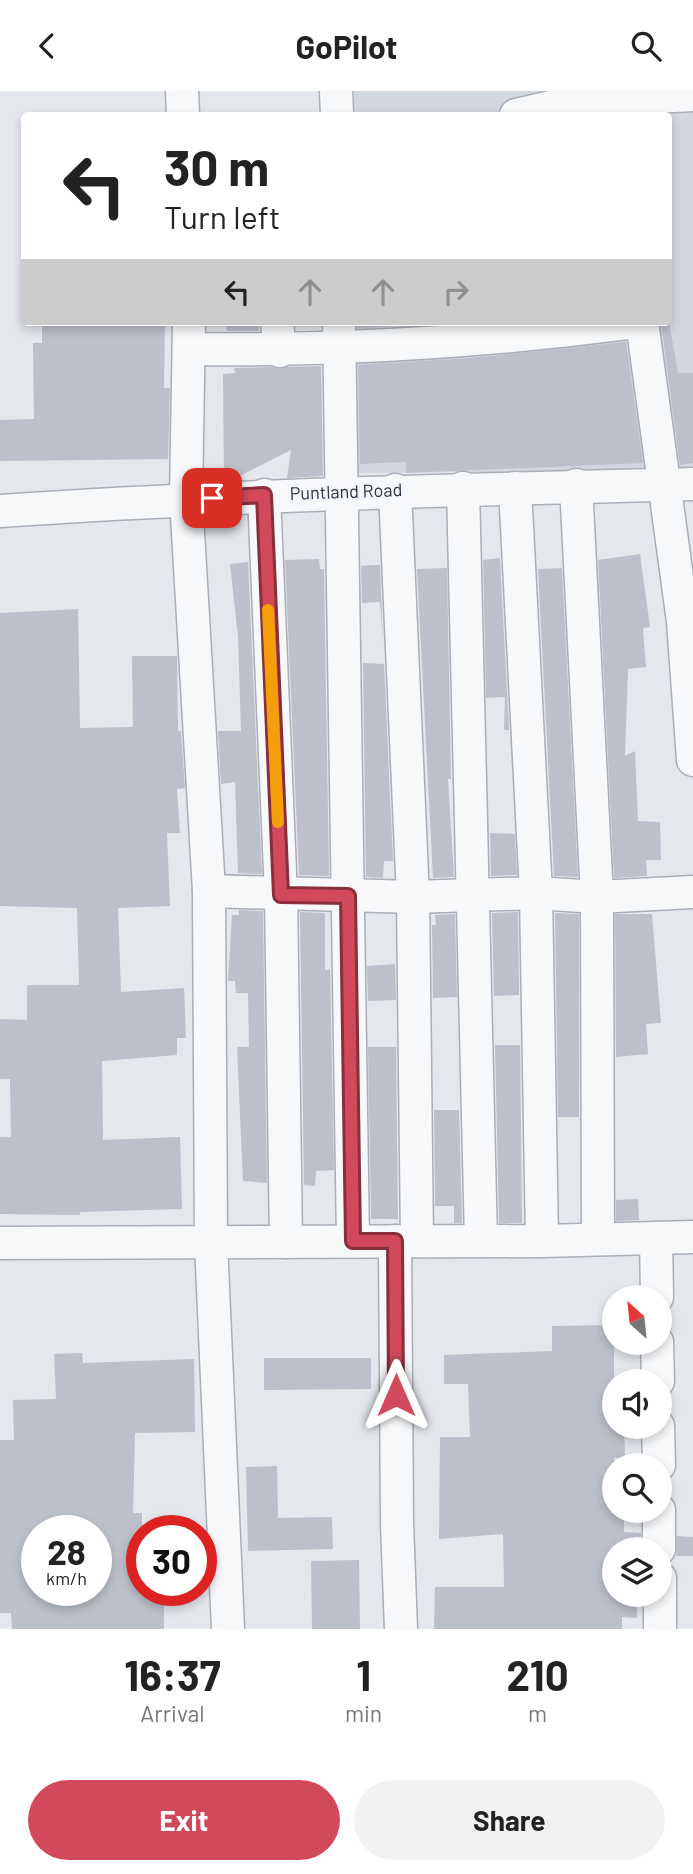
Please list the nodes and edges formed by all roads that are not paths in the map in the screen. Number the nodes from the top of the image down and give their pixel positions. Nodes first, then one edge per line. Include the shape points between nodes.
1 (182, 91) edge
2 (336, 91) edge
3 (693, 95) edge
4 (550, 111) edge
5 (183, 112) edge
6 (337, 112) edge
7 (574, 326) edge
8 (640, 326) edge
9 (543, 328) edge
10 (339, 335) edge
11 (190, 336) edge
12 (278, 336) edge
13 (693, 484) edge
14 (576, 485) junction
15 (662, 485) junction
16 (463, 488) junction
17 (515, 488) junction
18 (395, 490) junction
19 (340, 492) junction
20 (264, 495) junction
21 (186, 499) junction
22 (0, 511) edge
23 (693, 760) edge
24 (209, 891) junction
25 (693, 892) edge
26 (536, 893) junction
27 (281, 895) junction
28 (474, 895) junction
29 (348, 896) junction
30 (413, 897) junction
31 (597, 897) junction
32 (693, 1237) edge
33 (598, 1238) junction
34 (656, 1238) junction
35 (353, 1241) junction
36 (406, 1241) junction
37 (481, 1241) junction
38 (542, 1241) junction
39 (211, 1242) junction
40 (286, 1242) junction
41 (0, 1243) edge
42 (657, 1285) edge
43 (660, 1607) edge
44 (228, 1629) edge
45 (401, 1629) edge
46 (660, 1629) edge

1 - 5 street
2 - 6 street
3 - 4 street via 599,96
7 - 9 street
8 - 15 street
9 - 10 street via 459,343
10 - 12 street
10 - 19 street
11 - 12 street
11 - 21 street
13 - 15 street, Puntland Road
14 - 15 street, Puntland Road
14 - 17 street, Puntland Road
14 - 31 street
15 - 23 street via 681,608
16 - 17 street, Puntland Road
16 - 18 street, Puntland Road
16 - 28 street
17 - 26 street
18 - 19 street, Puntland Road
18 - 30 street
19 - 20 street, Puntland Road
19 - 29 street
20 - 21 street, Puntland Road
20 - 27 street
21 - 22 street, Puntland Road
21 - 24 street
24 - 27 street
24 - 39 street
25 - 31 street
26 - 28 street
26 - 31 street
26 - 38 street
27 - 29 street
27 - 40 street
28 - 30 street
28 - 37 street
29 - 30 street
29 - 35 street
30 - 36 street
31 - 33 street
32 - 34 street
33 - 34 street
33 - 38 street
34 - 42 street
35 - 36 street
35 - 40 street
36 - 37 street
36 - 45 street via 397,1523
37 - 38 street
39 - 40 street
39 - 41 street
39 - 44 street
43 - 46 street

